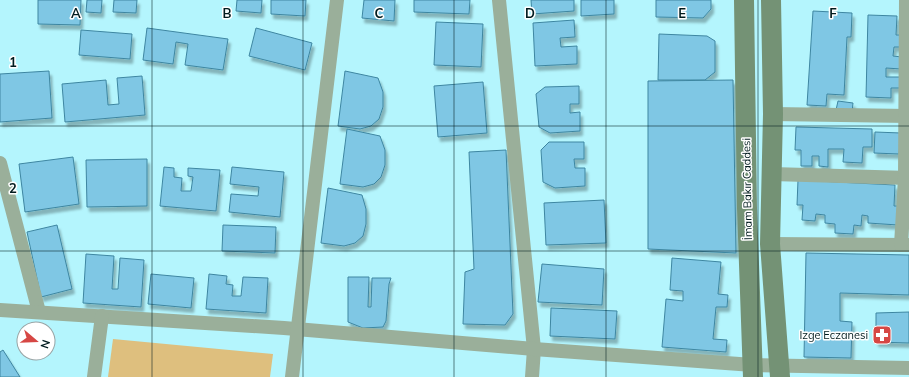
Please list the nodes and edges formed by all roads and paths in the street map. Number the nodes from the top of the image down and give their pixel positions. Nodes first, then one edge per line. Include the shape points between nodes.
1 (337, 0) edge
2 (499, 0) edge
3 (744, 0) edge
4 (770, 0) edge
5 (906, 0) edge
6 (773, 114) junction
7 (907, 116) edge
8 (0, 163) edge
9 (772, 174) junction
10 (907, 178) edge
11 (770, 244) junction
12 (905, 245) edge
13 (0, 310) edge
14 (39, 312) junction
15 (102, 316) junction
16 (298, 329) junction
17 (534, 349) junction
18 (909, 368) edge
19 (753, 371) edge
20 (779, 371) edge
21 (94, 377) edge
22 (292, 377) edge
23 (532, 377) edge

1 - 16 street
2 - 17 street
3 - 19 main road, İmam Bakır Caddesi via 747,208
4 - 6 main road
5 - 7 street
6 - 7 street
6 - 9 main road
7 - 10 street
8 - 14 street
9 - 10 street
9 - 11 main road
10 - 12 street
11 - 12 street
11 - 20 main road
13 - 14 street
14 - 15 street
15 - 16 street
15 - 21 street
16 - 17 street
16 - 22 street
17 - 19 street
17 - 23 street
18 - 20 street
19 - 20 street

